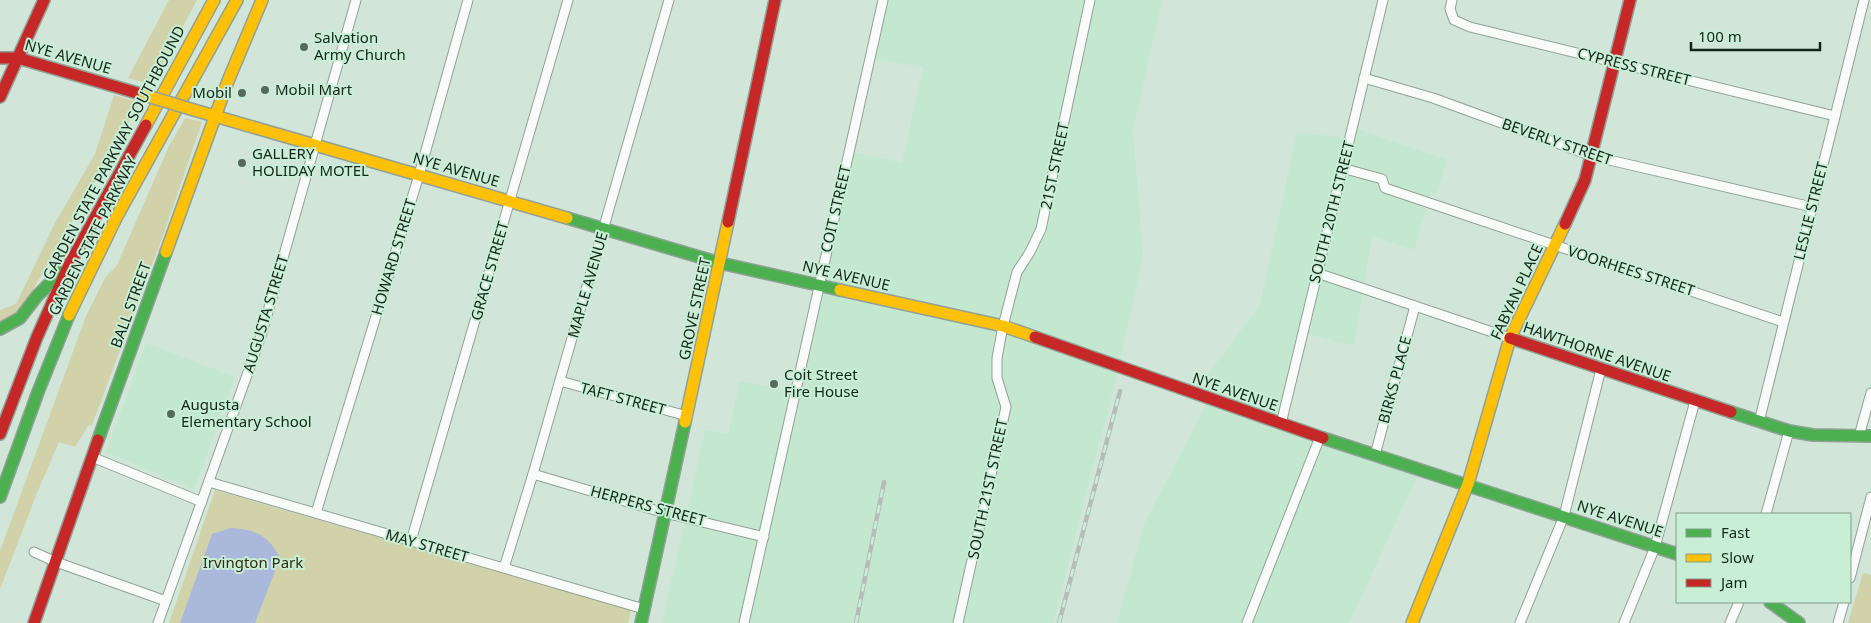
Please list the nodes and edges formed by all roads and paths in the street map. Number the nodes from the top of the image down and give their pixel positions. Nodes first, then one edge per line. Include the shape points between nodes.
1 (44, 0) edge
2 (214, 0) edge
3 (237, 0) edge
4 (262, 0) edge
5 (356, 0) edge
6 (468, 0) edge
7 (568, 0) edge
8 (669, 0) edge
9 (776, 0) edge
10 (883, 0) edge
11 (1090, 0) edge
12 (1383, 0) edge
13 (1452, 0) edge
14 (1630, 0) edge
15 (1864, 0) edge
16 (0, 58) edge
17 (18, 58) junction
18 (1615, 62) junction
19 (1364, 78) junction
20 (1, 90) edge
21 (216, 116) junction
22 (1835, 116) junction
23 (315, 145) junction
24 (1592, 156) junction
25 (1342, 168) junction
26 (419, 175) junction
27 (510, 202) junction
28 (1812, 207) junction
29 (604, 229) junction
30 (1555, 246) junction
31 (720, 263) junction
32 (69, 265) junction
33 (1317, 273) junction
34 (819, 285) junction
35 (1415, 306) junction
36 (1783, 322) junction
37 (1003, 326) junction
38 (0, 329) edge
39 (1510, 338) junction
40 (1601, 369) junction
41 (560, 381) junction
42 (1871, 393) edge
43 (1695, 401) junction
44 (687, 416) junction
45 (1758, 422) junction
46 (1281, 424) junction
47 (1789, 431) junction
48 (0, 434) edge
49 (1865, 436) edge
50 (1320, 437) junction
51 (1375, 454) junction
52 (92, 457) junction
53 (533, 474) junction
54 (210, 482) junction
55 (1468, 484) junction
56 (0, 497) edge
57 (1871, 498) edge
58 (202, 502) junction
59 (316, 513) junction
60 (665, 513) junction
61 (1766, 513) edge
62 (1564, 516) junction
63 (764, 537) junction
64 (411, 541) junction
65 (1656, 547) junction
66 (34, 552) dead end
67 (1676, 554) edge
68 (56, 562) junction
69 (504, 568) junction
70 (1851, 574) edge
71 (166, 601) junction
72 (1739, 603) edge
73 (1771, 603) edge
74 (1844, 603) edge
75 (644, 609) junction
76 (34, 623) edge
77 (158, 623) edge
78 (641, 623) edge
79 (744, 623) edge
80 (958, 623) edge
81 (1247, 623) edge
82 (1412, 623) edge
83 (1520, 623) edge
84 (1624, 623) edge
85 (1730, 623) edge
86 (1799, 623) edge
87 (1838, 623) edge

1 - 17 main road
2 - 32 main road, GARDEN STATE PARKWAY SOUTHBOUND
3 - 56 main road, GARDEN STATE PARKWAY via 81,290 43,376
4 - 21 main road, BALL STREET
5 - 23 street, AUGUSTA STREET
6 - 26 street, HOWARD STREET
7 - 27 street, GRACE STREET
8 - 29 street, MAPLE AVENUE
9 - 31 main road, GROVE STREET
10 - 34 street, COIT STREET
11 - 37 street, 21ST STREET via 1041,229 1017,272
12 - 19 street, SOUTH 20TH STREET
13 - 18 street, CYPRESS STREET via 1450,9 1454,20
14 - 18 main road, FABYAN PLACE
15 - 22 street, LESLIE STREET
16 - 17 main road, NYE AVENUE
17 - 20 main road
17 - 21 main road, NYE AVENUE, bridge
18 - 22 street, CYPRESS STREET
18 - 24 main road, FABYAN PLACE
19 - 24 street, BEVERLY STREET via 1433,98
19 - 25 street, SOUTH 20TH STREET
21 - 23 main road, NYE AVENUE
21 - 52 main road, BALL STREET
22 - 28 street, LESLIE STREET
23 - 26 main road, NYE AVENUE
23 - 54 street, AUGUSTA STREET via 261,336
24 - 28 street, BEVERLY STREET
24 - 30 main road, FABYAN PLACE via 1585,180
25 - 30 street, VOORHEES STREET via 1382,179 1385,188
25 - 33 street, SOUTH 20TH STREET
26 - 27 main road, NYE AVENUE
26 - 59 street, HOWARD STREET
27 - 29 main road, NYE AVENUE
27 - 64 street, GRACE STREET
28 - 36 street, LESLIE STREET
29 - 31 main road, NYE AVENUE
29 - 41 street, MAPLE AVENUE
30 - 36 street, VOORHEES STREET
30 - 39 main road, FABYAN PLACE
31 - 34 main road, NYE AVENUE
31 - 44 main road, GROVE STREET
32 - 38 main road via 20,318
32 - 48 main road, GARDEN STATE PARKWAY SOUTHBOUND
33 - 35 street, HAWTHORNE AVENUE
33 - 46 street, SOUTH 20TH STREET
34 - 37 main road, NYE AVENUE
34 - 63 street, COIT STREET
35 - 39 street, HAWTHORNE AVENUE
35 - 51 street, BIRKS PLACE
36 - 45 street, LESLIE STREET
37 - 46 main road, NYE AVENUE
37 - 80 street, SOUTH 21ST STREET via 997,378 1006,407
39 - 40 main road, HAWTHORNE AVENUE
39 - 55 main road, FABYAN PLACE
40 - 43 main road, HAWTHORNE AVENUE
40 - 62 street
41 - 44 street, TAFT STREET
41 - 53 street, MAPLE AVENUE
42 - 49 street
43 - 45 main road, HAWTHORNE AVENUE
43 - 65 street
44 - 60 main road, GROVE STREET
45 - 47 main road, HAWTHORNE AVENUE
46 - 50 main road, NYE AVENUE
47 - 49 main road, HAWTHORNE AVENUE
47 - 61 street
50 - 51 main road, NYE AVENUE
50 - 81 street
51 - 55 main road, NYE AVENUE
52 - 58 street
52 - 68 main road, BALL STREET
53 - 60 street, HERPERS STREET
53 - 69 street, MAPLE AVENUE
54 - 58 street, AUGUSTA STREET
54 - 59 street, MAY STREET
55 - 62 main road, NYE AVENUE
55 - 82 main road, FABYAN PLACE
57 - 70 street
58 - 71 street, AUGUSTA STREET
59 - 64 street, MAY STREET
60 - 63 street, HERPERS STREET
60 - 75 main road, GROVE STREET
62 - 65 main road, NYE AVENUE
62 - 83 street
63 - 79 street, COIT STREET
64 - 69 street, MAY STREET
65 - 67 main road, NYE AVENUE
65 - 84 street
66 - 68 street
68 - 71 street
68 - 76 main road, BALL STREET
69 - 75 street, MAY STREET
71 - 77 street, AUGUSTA STREET
72 - 85 street
73 - 86 main road
74 - 87 street
75 - 78 main road, GROVE STREET

